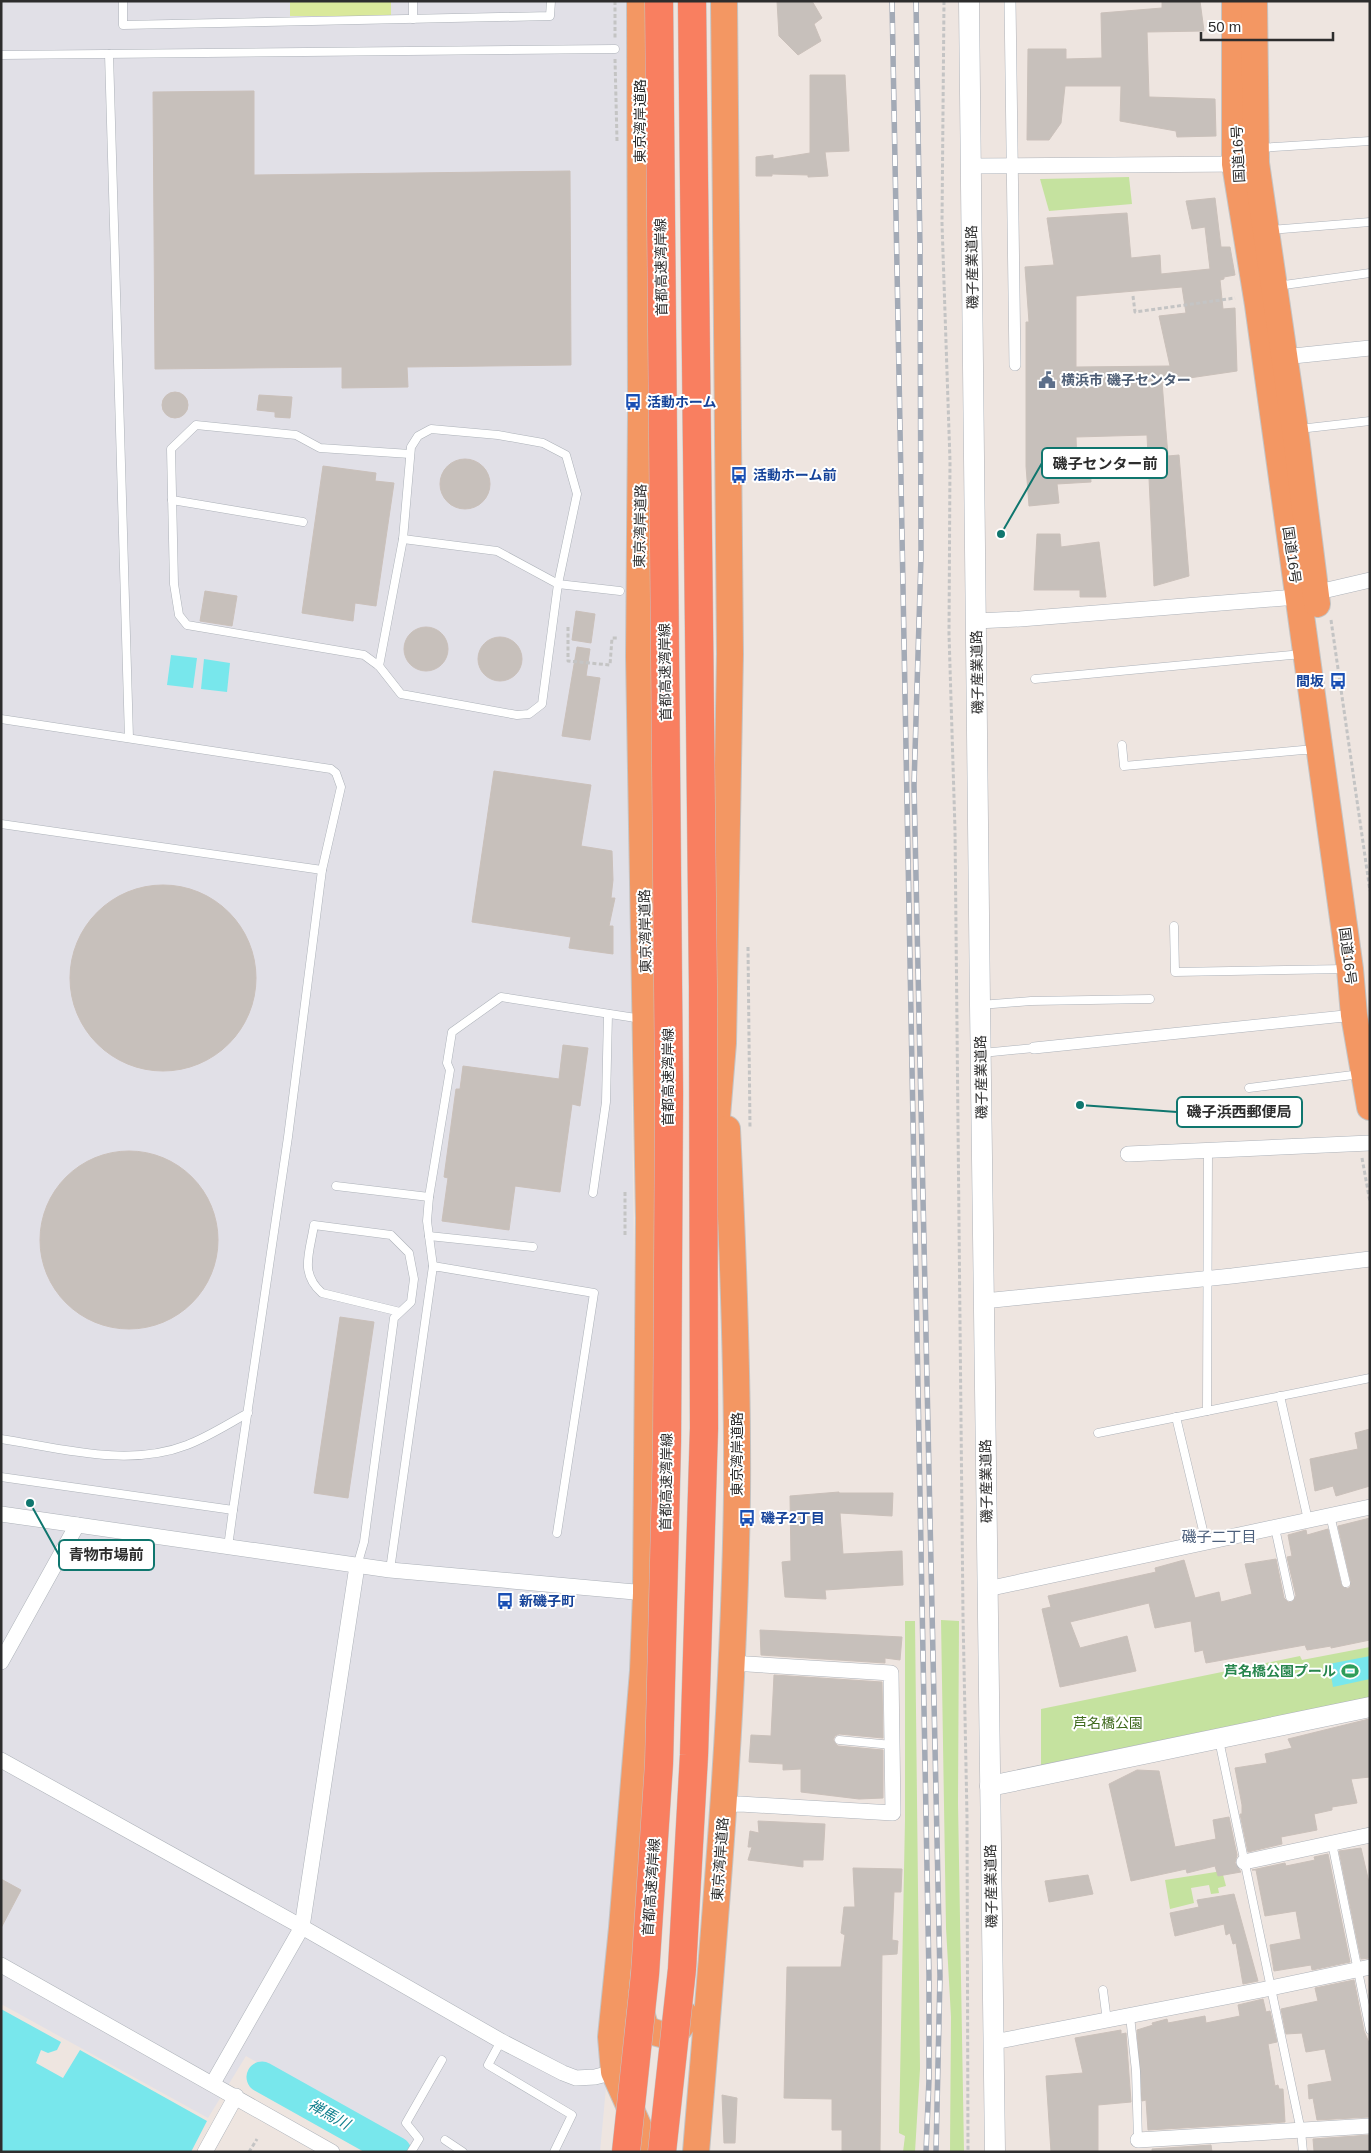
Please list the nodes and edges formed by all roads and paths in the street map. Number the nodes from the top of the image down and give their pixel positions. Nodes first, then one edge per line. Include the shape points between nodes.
1 (123, 1) edge
2 (413, 1) edge
3 (551, 1) edge
4 (640, 1) edge
5 (659, 1) edge
6 (692, 1) edge
7 (724, 1) edge
8 (944, 1) edge
9 (970, 1) edge
10 (1010, 1) edge
11 (1235, 1) edge
12 (1254, 1) edge
13 (413, 19) junction
14 (615, 49) dead end
15 (109, 54) junction
16 (1, 55) edge
17 (1370, 140) edge
18 (1249, 158) junction
19 (1012, 165) junction
20 (971, 166) junction
21 (1370, 222) edge
22 (1264, 230) junction
23 (1370, 274) edge
24 (1273, 286) junction
25 (1133, 296) dead end
26 (1241, 297) dead end
27 (1370, 348) edge
28 (1284, 355) junction
29 (1015, 366) dead end
30 (1370, 420) edge
31 (1295, 430) junction
32 (410, 454) junction
33 (172, 500) junction
34 (303, 522) dead end
35 (402, 539) junction
36 (1370, 580) edge
37 (558, 584) junction
38 (620, 591) dead end
39 (1306, 595) junction
40 (1331, 616) dead end
41 (976, 621) junction
42 (568, 627) dead end
43 (621, 639) dead end
44 (1307, 654) junction
45 (379, 666) junction
46 (1035, 679) dead end
47 (1, 719) edge
48 (129, 738) junction
49 (1122, 744) dead end
50 (1320, 751) junction
51 (1, 824) edge
52 (322, 870) junction
53 (1370, 891) edge
54 (1174, 926) dead end
55 (1350, 969) junction
56 (1370, 986) edge
57 (1150, 999) dead end
58 (980, 1005) junction
59 (608, 1014) junction
60 (1358, 1015) junction
61 (646, 1019) junction
62 (723, 1043) junction
63 (1034, 1048) joint
64 (646, 1051) junction
65 (980, 1053) junction
66 (1366, 1074) junction
67 (1249, 1088) dead end
68 (1370, 1107) edge
69 (1370, 1143) edge
70 (1208, 1151) junction
71 (1128, 1154) dead end
72 (714, 1159) dead end
73 (658, 1170) dead end
74 (336, 1186) dead end
75 (594, 1193) dead end
76 (429, 1197) junction
77 (429, 1236) junction
78 (533, 1247) dead end
79 (1370, 1259) edge
80 (433, 1266) junction
81 (1208, 1278) junction
82 (984, 1301) junction
83 (400, 1312) junction
84 (1370, 1378) edge
85 (1280, 1396) junction
86 (1207, 1411) junction
87 (248, 1413) junction
88 (1176, 1417) junction
89 (1098, 1433) dead end
90 (1, 1438) edge
91 (1, 1477) edge
92 (1370, 1507) edge
93 (234, 1510) junction
94 (1, 1514) edge
95 (1330, 1515) junction
96 (1308, 1520) junction
97 (77, 1525) junction
98 (1275, 1528) junction
99 (558, 1532) dead end
100 (1206, 1543) junction
101 (228, 1547) junction
102 (357, 1566) junction
103 (390, 1570) junction
104 (1346, 1583) dead end
105 (987, 1589) junction
106 (646, 1593) junction
107 (1290, 1597) dead end
108 (1, 1662) edge
109 (730, 1663) junction
110 (1370, 1707) edge
111 (1219, 1738) junction
112 (839, 1740) dead end
113 (892, 1745) junction
114 (1, 1760) edge
115 (990, 1786) junction
116 (724, 1805) junction
117 (1370, 1835) edge
118 (1332, 1843) junction
119 (1244, 1862) junction
120 (715, 1924) junction
121 (302, 1927) junction
122 (622, 1928) junction
123 (1, 1966) edge
124 (1364, 1968) edge
125 (1271, 1988) junction
126 (1103, 1990) dead end
127 (1130, 2016) junction
128 (1107, 2021) junction
129 (1370, 2030) edge
130 (501, 2041) junction
131 (994, 2042) junction
132 (442, 2060) dead end
133 (614, 2072) junction
134 (213, 2083) junction
135 (236, 2096) junction
136 (1370, 2126) edge
137 (1301, 2131) junction
138 (257, 2138) dead end
139 (445, 2140) dead end
140 (1138, 2140) joint
141 (205, 2152) edge
142 (249, 2152) edge
143 (332, 2152) edge
144 (411, 2152) edge
145 (463, 2152) edge
146 (554, 2152) edge
147 (626, 2152) edge
148 (650, 2152) edge
149 (662, 2152) edge
150 (696, 2152) edge
151 (968, 2152) edge
152 (995, 2152) edge
153 (1303, 2152) edge

1 - 13 lane via 123,25
2 - 13 lane
3 - 13 lane via 550,16
4 - 61 highway, 東京湾岸道路 via 639,657
5 - 147 highway, 首都高速湾岸線, bridge via 669,1093 667,1441 659,1763 644,1974
6 - 149 highway, bridge via 703,996 704,1428 694,1755 682,1960
7 - 62 highway, 東京湾岸道路 via 730,654
8 - 151 path via 942,224 950,461 955,830
9 - 20 street, 磯子産業道路
10 - 19 street
11 - 18 highway, 国道16号
12 - 18 highway, 国道16号
14 - 15 lane
15 - 16 lane
15 - 48 lane
17 - 18 lane
18 - 19 street
18 - 22 highway, 国道16号
18 - 39 highway, 国道16号 via 1258,305
19 - 20 street
19 - 29 street
20 - 41 street, 磯子産業道路
21 - 22 lane
22 - 24 highway, 国道16号
23 - 24 lane
24 - 28 highway, 国道16号
25 - 26 path via 1135,312
27 - 28 street
28 - 31 highway, 国道16号
30 - 31 lane
31 - 39 highway, 国道16号
32 - 33 lane via 320,448 296,435 196,425 171,449
32 - 35 lane
32 - 37 lane via 418,436 431,429 498,434 543,443 566,455 577,494
33 - 34 lane
33 - 45 lane via 174,584 179,615 187,625 364,655
35 - 37 lane via 497,552
35 - 45 lane
36 - 39 street
37 - 38 lane
37 - 45 lane via 542,704 529,714 517,715 401,694
39 - 41 street
39 - 44 highway, 国道16号
39 - 56 highway, 国道16号
40 - 53 path
41 - 58 street, 磯子産業道路
42 - 43 path via 568,661 610,664 612,638
44 - 46 lane
44 - 50 highway, 国道16号
47 - 48 lane
48 - 52 lane via 331,769 341,787
49 - 50 lane via 1124,766
50 - 55 highway, 国道16号
51 - 52 lane
52 - 87 lane
54 - 55 lane via 1175,972
55 - 60 highway, 国道16号
57 - 58 lane
58 - 65 street, 磯子産業道路
59 - 61 lane
59 - 75 lane via 606,1102
59 - 76 lane via 501,997 452,1032 447,1063 450,1070
60 - 63 street
60 - 66 highway, 国道16号
61 - 64 highway, 東京湾岸道路
62 - 72 highway, 東京湾岸道路
62 - 109 highway, 東京湾岸道路 via 737,1341 737,1496
63 - 65 lane
64 - 73 highway, 東京湾岸道路
64 - 106 highway, 東京湾岸道路 via 649,1218
65 - 82 street, 磯子産業道路
66 - 67 lane
66 - 68 highway, 国道16号
69 - 70 street
70 - 71 street
70 - 81 lane
74 - 76 lane
76 - 77 lane
77 - 78 lane
77 - 80 lane
79 - 81 street
80 - 99 lane via 594,1293
80 - 103 lane
81 - 82 street
81 - 86 lane
82 - 105 street, 磯子産業道路
83 - 83 lane via 322,1294 315,1287 308,1276 314,1224 391,1235 409,1253 414,1279 411,1302
83 - 102 lane via 394,1318 364,1542
84 - 85 lane
85 - 86 lane
85 - 96 lane
86 - 88 lane
87 - 90 lane via 185,1446 148,1454 109,1456
87 - 93 lane
88 - 89 lane
88 - 100 lane
91 - 93 lane
92 - 95 street
93 - 101 lane
94 - 97 street
95 - 96 street
95 - 104 lane
96 - 98 street
97 - 101 street
97 - 108 street
98 - 100 street
98 - 107 lane
100 - 105 street
101 - 102 street
102 - 103 street
102 - 121 street
103 - 106 street
105 - 115 street, 磯子産業道路
106 - 122 highway, 東京湾岸道路 via 643,1671
109 - 113 street via 891,1673
109 - 116 highway, 東京湾岸道路
110 - 111 street
111 - 115 street
111 - 119 lane
112 - 113 lane
113 - 116 street via 893,1813
114 - 121 street
115 - 131 street, 磯子産業道路
116 - 120 highway, 東京湾岸道路
117 - 118 street
118 - 119 street
118 - 124 lane
119 - 125 lane
120 - 122 highway, 東京湾岸道路 via 704,1947 684,2023 678,2031 665,2036 647,2028
120 - 150 highway, 東京湾岸道路
121 - 130 street
121 - 134 street
122 - 133 highway, 東京湾岸道路 via 610,2036
123 - 134 street
124 - 125 street
124 - 129 lane
125 - 127 street
125 - 137 lane
126 - 128 lane
127 - 128 street
127 - 140 lane
128 - 131 street
130 - 133 street via 576,2078
130 - 146 lane via 488,2065 572,2115
131 - 152 street, 磯子産業道路
132 - 144 lane via 406,2123 419,2139
133 - 148 highway, 東京湾岸道路
134 - 135 street
135 - 141 street
135 - 143 street
136 - 137 street
137 - 140 street
137 - 153 lane
138 - 142 path
139 - 145 lane

